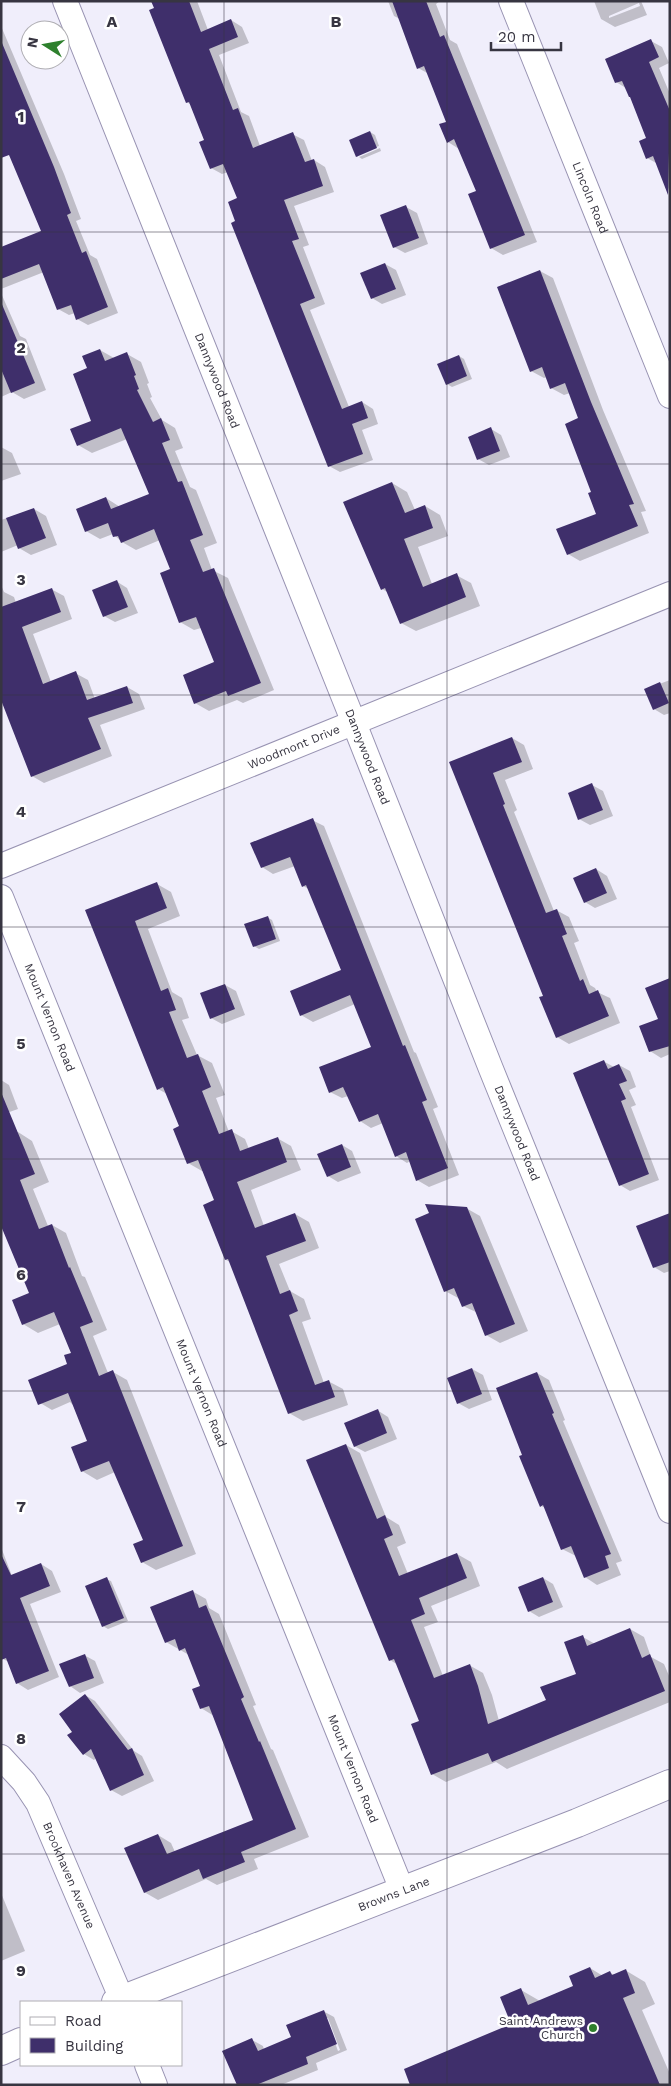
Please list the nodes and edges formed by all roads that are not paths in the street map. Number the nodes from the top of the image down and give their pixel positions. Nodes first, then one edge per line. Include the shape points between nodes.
1 (65, 1) edge
2 (510, 1) edge
3 (670, 396) edge
4 (670, 594) edge
5 (354, 722) junction
6 (1, 866) edge
7 (1, 897) edge
8 (670, 1511) edge
9 (1, 1757) edge
10 (670, 1784) edge
11 (402, 1890) junction
12 (121, 2001) edge
13 (20, 2042) edge
14 (1, 2050) edge
15 (147, 2066) edge
16 (155, 2085) edge

1 - 5 street, Dannywood Road
2 - 3 street, Lincoln Road
4 - 5 street, Woodmont Drive
5 - 6 street, Woodmont Drive
5 - 8 street, Dannywood Road
7 - 11 street, Mount Vernon Road
9 - 12 street, Brookhaven Avenue via 38,1803
10 - 11 street, Browns Lane
11 - 12 street, Browns Lane
13 - 14 street
15 - 16 street

